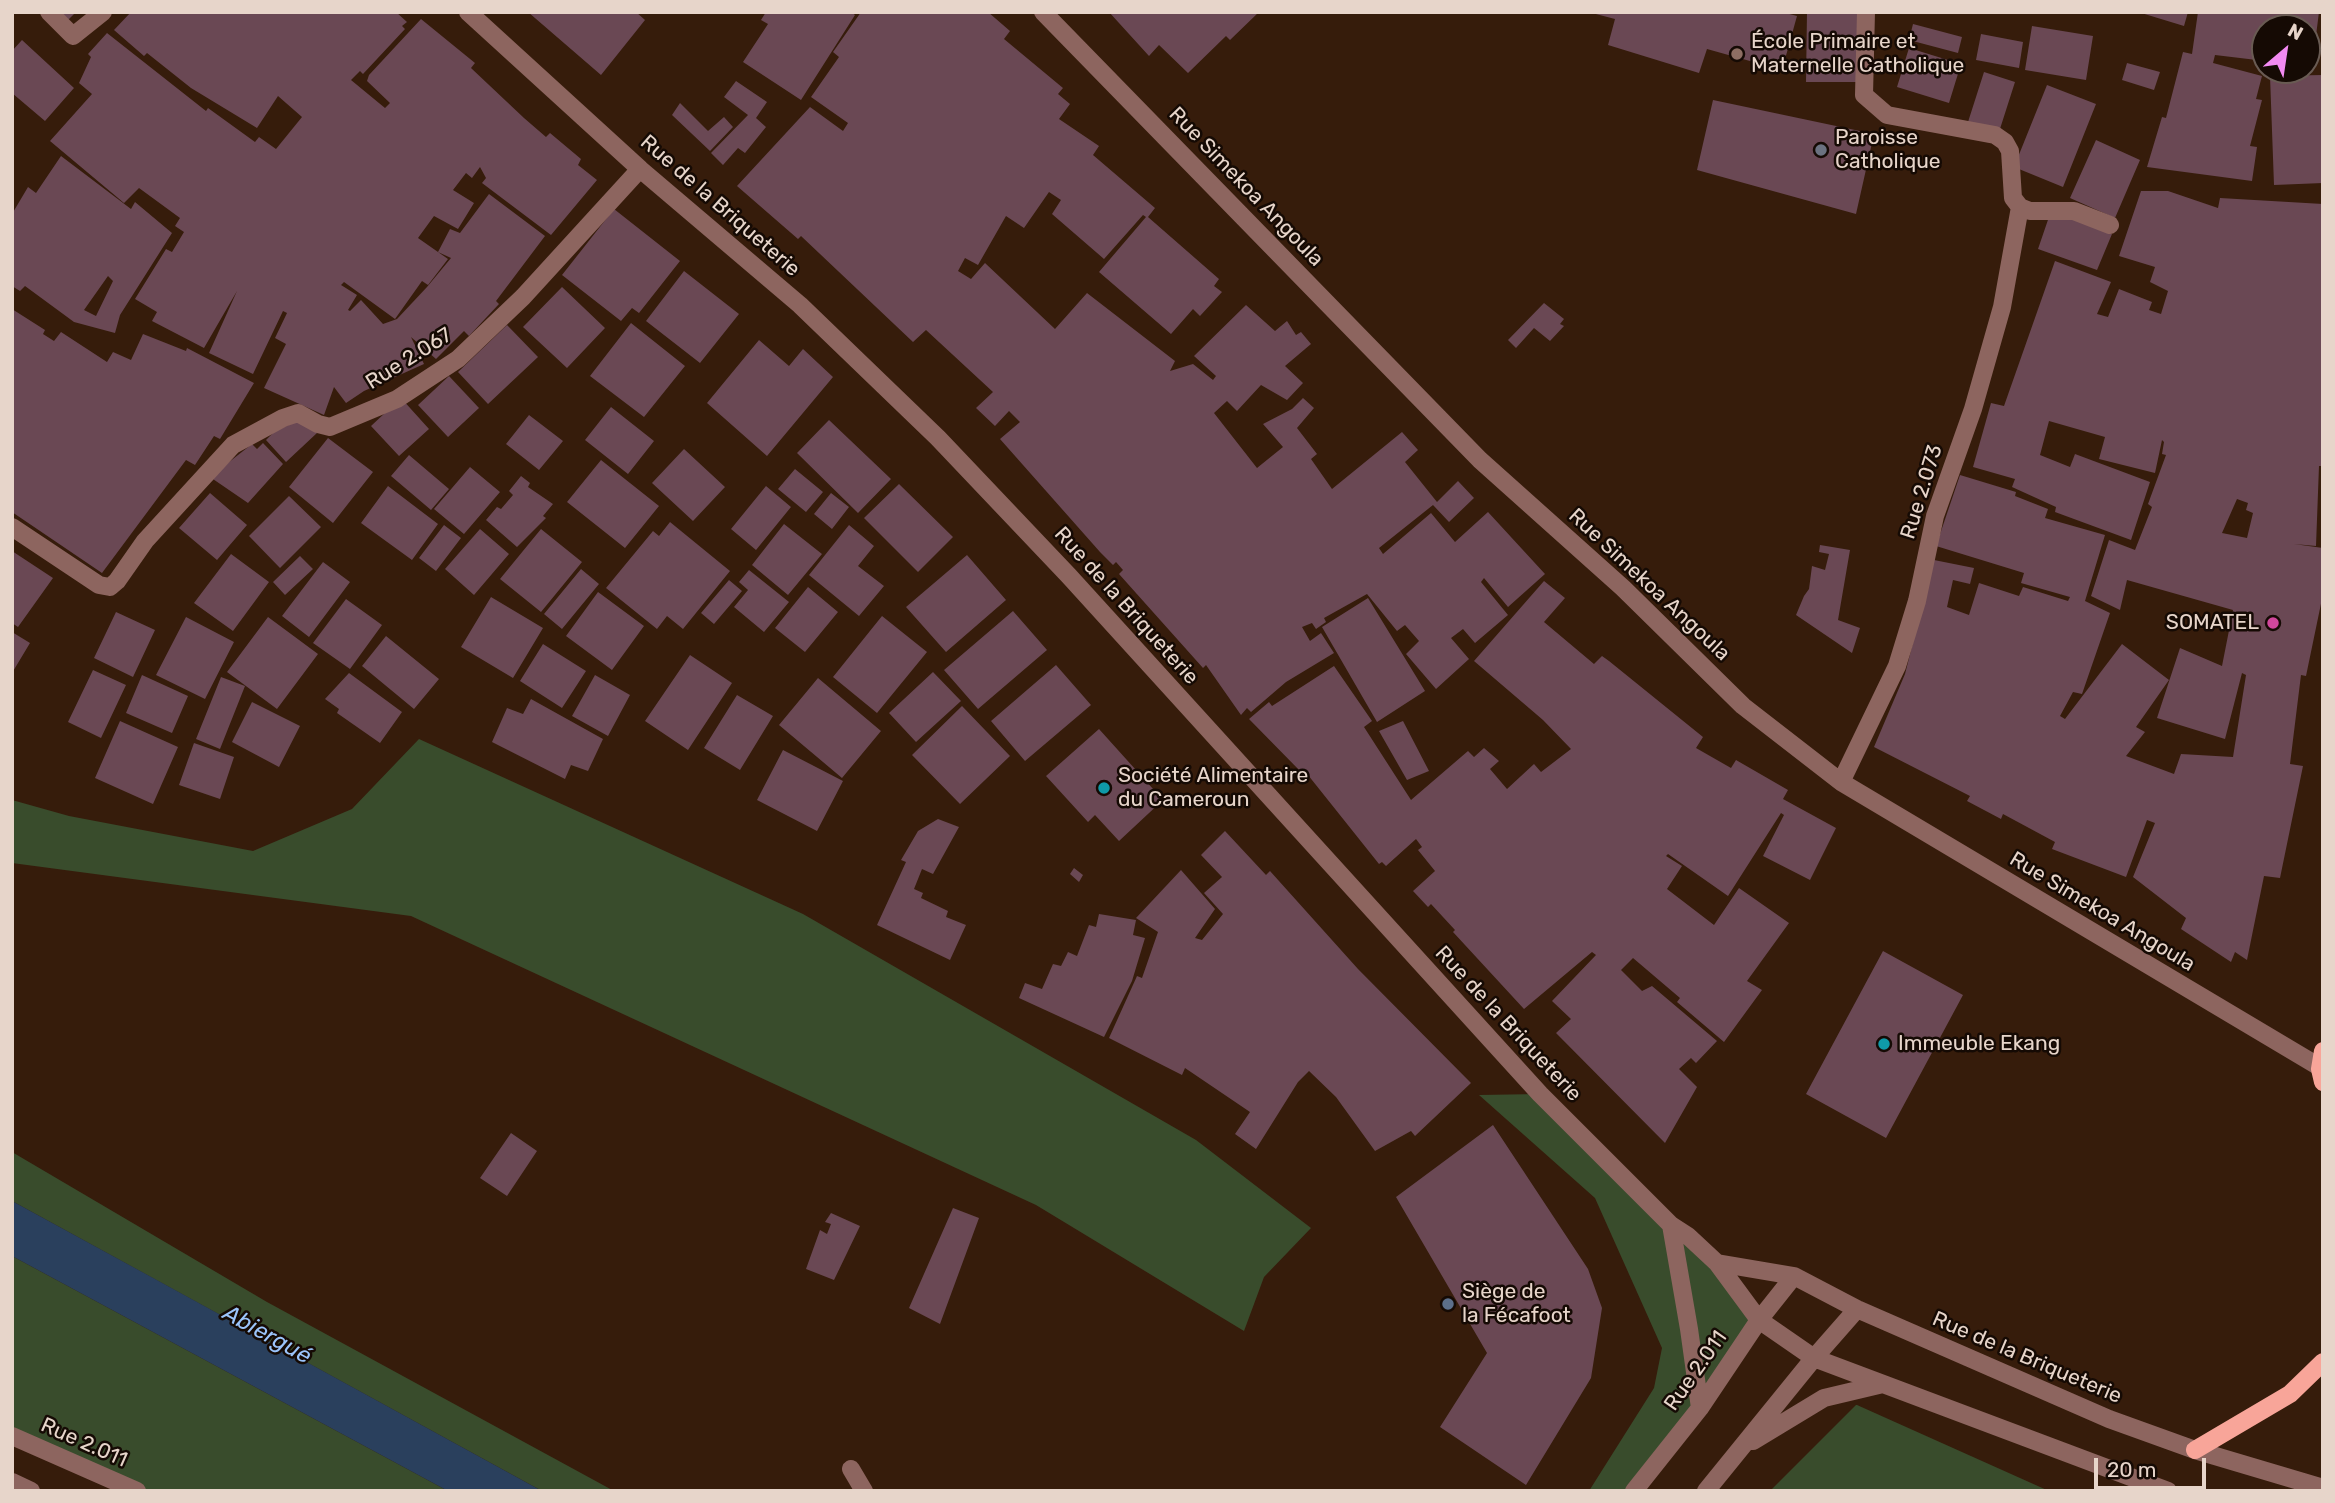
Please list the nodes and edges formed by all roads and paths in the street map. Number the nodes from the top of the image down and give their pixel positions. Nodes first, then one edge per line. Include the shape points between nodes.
1 (49, 12) edge
2 (103, 12) edge
3 (468, 12) edge
4 (1043, 12) edge
5 (1866, 12) edge
6 (640, 169) junction
7 (2020, 207) junction
8 (2110, 225) dead end
9 (12, 527) edge
10 (1841, 782) junction
11 (2322, 1068) edge
12 (1671, 1225) junction
13 (1717, 1263) junction
14 (1794, 1276) junction
15 (1857, 1309) junction
16 (1759, 1320) junction
17 (1814, 1358) junction
18 (2323, 1362) edge
19 (1883, 1384) junction
20 (1700, 1408) junction
21 (12, 1436) edge
22 (1741, 1449) junction
23 (2195, 1450) junction
24 (850, 1469) dead end
25 (12, 1482) edge
26 (2323, 1488) edge
27 (31, 1491) edge
28 (137, 1491) edge
29 (864, 1491) edge
30 (1634, 1491) edge
31 (1706, 1491) edge
32 (2168, 1491) edge

1 - 2 street via 73,36
3 - 6 street, Rue de la Briqueterie
4 - 10 street, Rue Simekoa Angoula via 1479,460 1623,589 1743,706
5 - 7 street via 1864,95 1887,115 1995,135 2006,142 2013,198
6 - 9 street, Rue 2.067 via 523,297 458,359 397,399 330,427 298,414 233,445 145,541 110,587
6 - 12 street, Rue de la Briqueterie via 800,305 938,438 1540,1094
7 - 8 street via 2074,211
7 - 10 street, Rue 2.073 via 2002,307 1973,410 1935,516 1897,666
10 - 11 street, Rue Simekoa Angoula
12 - 13 street, Rue de la Briqueterie
12 - 20 street
13 - 14 street, Rue de la Briqueterie
13 - 16 street, Rue de la Briqueterie
14 - 15 street, Rue de la Briqueterie
14 - 16 street, Rue 2.011
15 - 17 street
15 - 23 street, Rue de la Briqueterie via 2109,1419
16 - 17 street, Rue de la Briqueterie
16 - 20 street, Rue 2.011
17 - 19 street, Rue de la Briqueterie
17 - 22 street
18 - 23 main road via 2290,1394
19 - 22 street via 1824,1398
19 - 32 street, Rue de la Briqueterie
20 - 30 street, Rue 2.011
21 - 28 street, Rue 2.011
22 - 31 street
23 - 26 street, Rue de la Briqueterie
24 - 29 street
25 - 27 street

